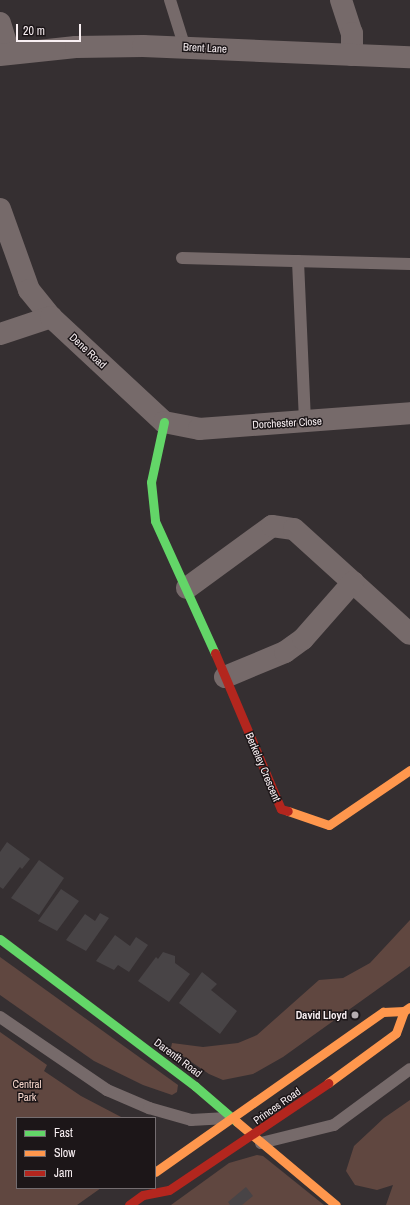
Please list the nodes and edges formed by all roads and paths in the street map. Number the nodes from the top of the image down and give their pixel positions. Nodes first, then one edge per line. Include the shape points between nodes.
1 (170, 0) edge
2 (341, 0) edge
3 (0, 23) edge
4 (185, 48) junction
5 (5, 54) edge
6 (352, 55) junction
7 (410, 57) edge
8 (0, 210) edge
9 (182, 258) dead end
10 (298, 261) junction
11 (410, 264) edge
12 (51, 317) junction
13 (0, 334) edge
14 (410, 413) edge
15 (164, 422) junction
16 (305, 422) junction
17 (353, 582) junction
18 (187, 588) junction
19 (410, 634) edge
20 (225, 677) junction
21 (410, 770) edge
22 (0, 939) edge
23 (407, 1009) edge
24 (0, 1017) edge
25 (410, 1069) edge
26 (236, 1114) junction
27 (257, 1140) junction
28 (156, 1171) edge
29 (145, 1192) edge
30 (129, 1205) edge
31 (336, 1205) edge

1 - 4 lane
2 - 6 street via 352,33
3 - 5 street
4 - 5 street, Brent Lane via 76,47
4 - 6 street, Brent Lane
6 - 7 street, Brent Lane
8 - 12 street, Dene Road via 29,290
9 - 10 lane
10 - 11 lane
10 - 16 lane
12 - 13 street
12 - 15 street, Dene Road
14 - 16 street, Dorchester Close
15 - 16 street, Dorchester Close via 199,428
15 - 18 street, Berkeley Crescent via 151,482 155,521
17 - 18 street via 294,529 272,526
17 - 19 street
17 - 20 street via 303,639 285,652
18 - 20 street, Berkeley Crescent
20 - 21 street, Berkeley Crescent via 282,809 330,825
22 - 26 street, Darenth Road
23 - 26 street, Princes Road via 383,1012
23 - 27 street, Princes Road via 396,1034
24 - 26 lane via 107,1090 149,1108 191,1120
25 - 27 lane via 334,1125
26 - 27 street, Darenth Road
26 - 28 street, Princes Road
27 - 29 street, Princes Road via 169,1190
27 - 31 street, Darenth Road
29 - 30 street, Princes Road

